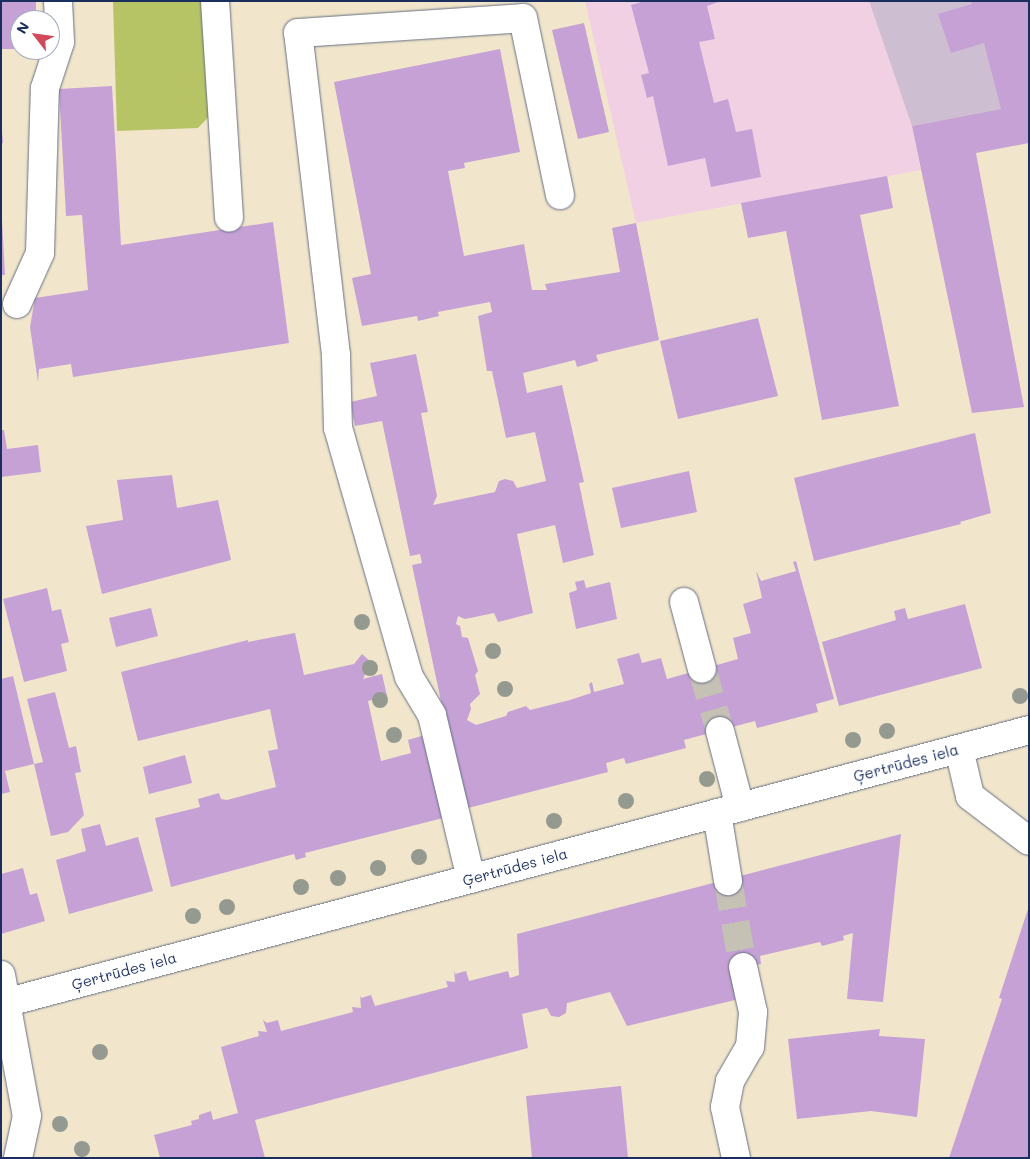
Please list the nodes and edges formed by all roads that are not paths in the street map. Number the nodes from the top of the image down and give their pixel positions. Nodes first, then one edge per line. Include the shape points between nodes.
1 (58, 1) edge
2 (215, 1) edge
3 (560, 195) dead end
4 (229, 218) dead end
5 (17, 304) dead end
6 (684, 602) dead end
7 (702, 669) tunnel mouth
8 (720, 730) tunnel mouth
9 (1029, 730) edge
10 (959, 749) junction
11 (728, 810) junction
12 (1029, 841) edge
13 (471, 879) junction
14 (728, 881) tunnel mouth
15 (744, 967) tunnel mouth
16 (1, 976) edge
17 (5, 1003) edge
18 (18, 1158) edge
19 (736, 1158) edge

1 - 5 street via 60,42 46,88 40,253
2 - 4 street
3 - 13 street via 522,18 298,33 336,355 338,428 409,677 432,715
6 - 7 street
8 - 11 street
9 - 10 street, Ģertrūdes iela
10 - 11 street, Ģertrūdes iela
10 - 12 street via 970,796
11 - 13 street, Ģertrūdes iela
11 - 14 street
13 - 17 street, Ģertrūdes iela
15 - 19 street via 754,1012 750,1047 730,1081 725,1107
16 - 17 street
17 - 18 street via 26,1116

